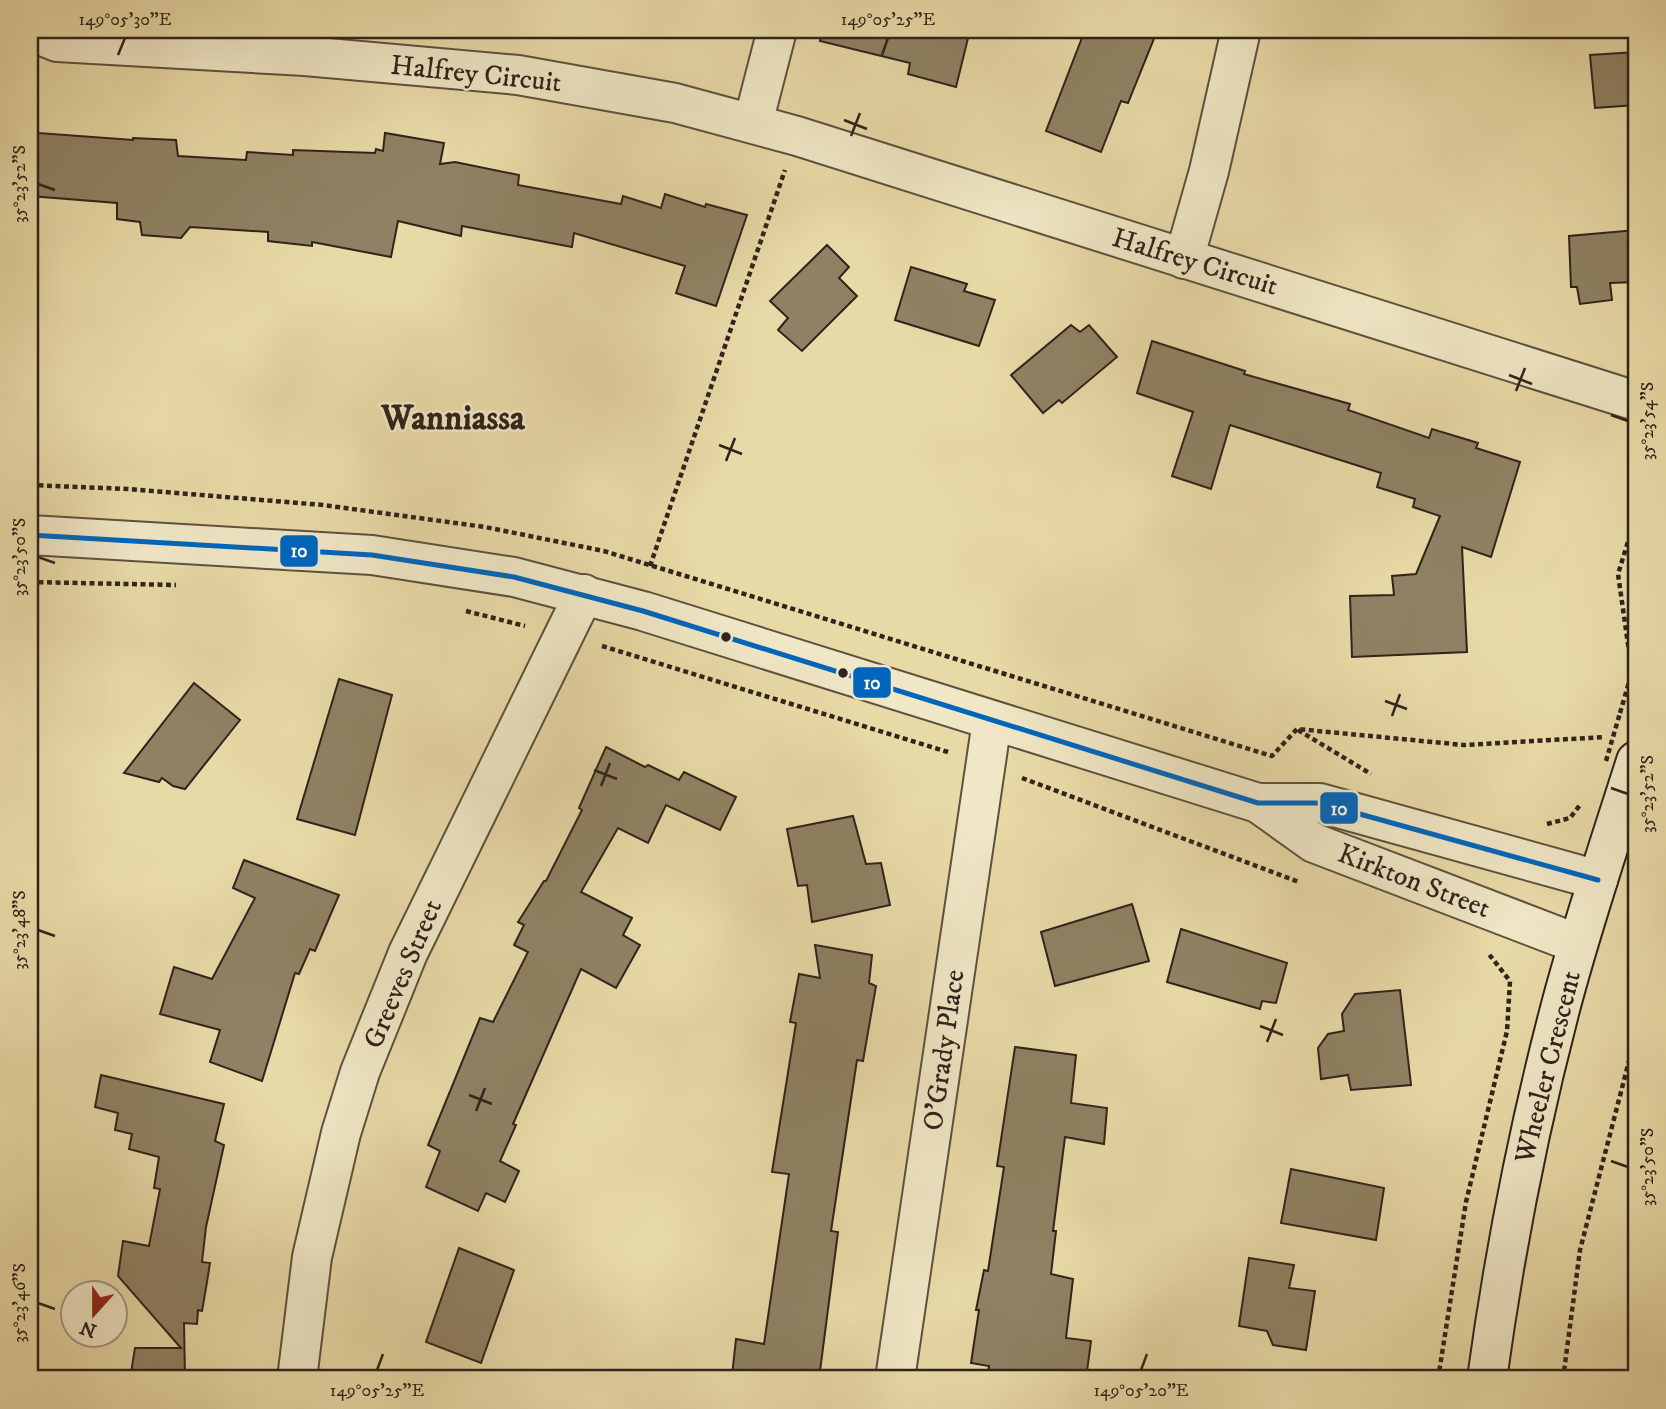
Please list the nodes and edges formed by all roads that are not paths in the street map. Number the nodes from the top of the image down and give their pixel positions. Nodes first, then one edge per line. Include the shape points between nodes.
1 (777, 30) edge
2 (1241, 30) edge
3 (30, 31) edge
4 (306, 43) edge
5 (753, 123) junction
6 (1184, 259) junction
7 (1636, 401) edge
8 (30, 535) edge
9 (584, 594) junction
10 (992, 720) junction
11 (1621, 758) edge
12 (1258, 803) junction
13 (1598, 880) junction
14 (1578, 944) junction
15 (297, 1379) edge
16 (895, 1379) edge
17 (1487, 1379) edge

1 - 5 street
2 - 6 street
3 - 4 street, Halfrey Circuit via 57,42
4 - 5 street, Halfrey Circuit via 675,103
5 - 6 street, Halfrey Circuit
6 - 7 street, Halfrey Circuit
8 - 9 street, Kirkton Street via 372,555 514,577
9 - 10 street, Kirkton Street
9 - 15 street, Greeves Street via 408,954 360,1072 312,1257
10 - 12 street, Kirkton Street
10 - 16 street, O'Grady Place
11 - 13 street, Wheeler Crescent
12 - 13 street, Kirkton Street via 1320,803
12 - 14 street, Kirkton Street via 1314,843
13 - 14 street, Wheeler Crescent
14 - 17 street, Wheeler Crescent via 1512,1218

